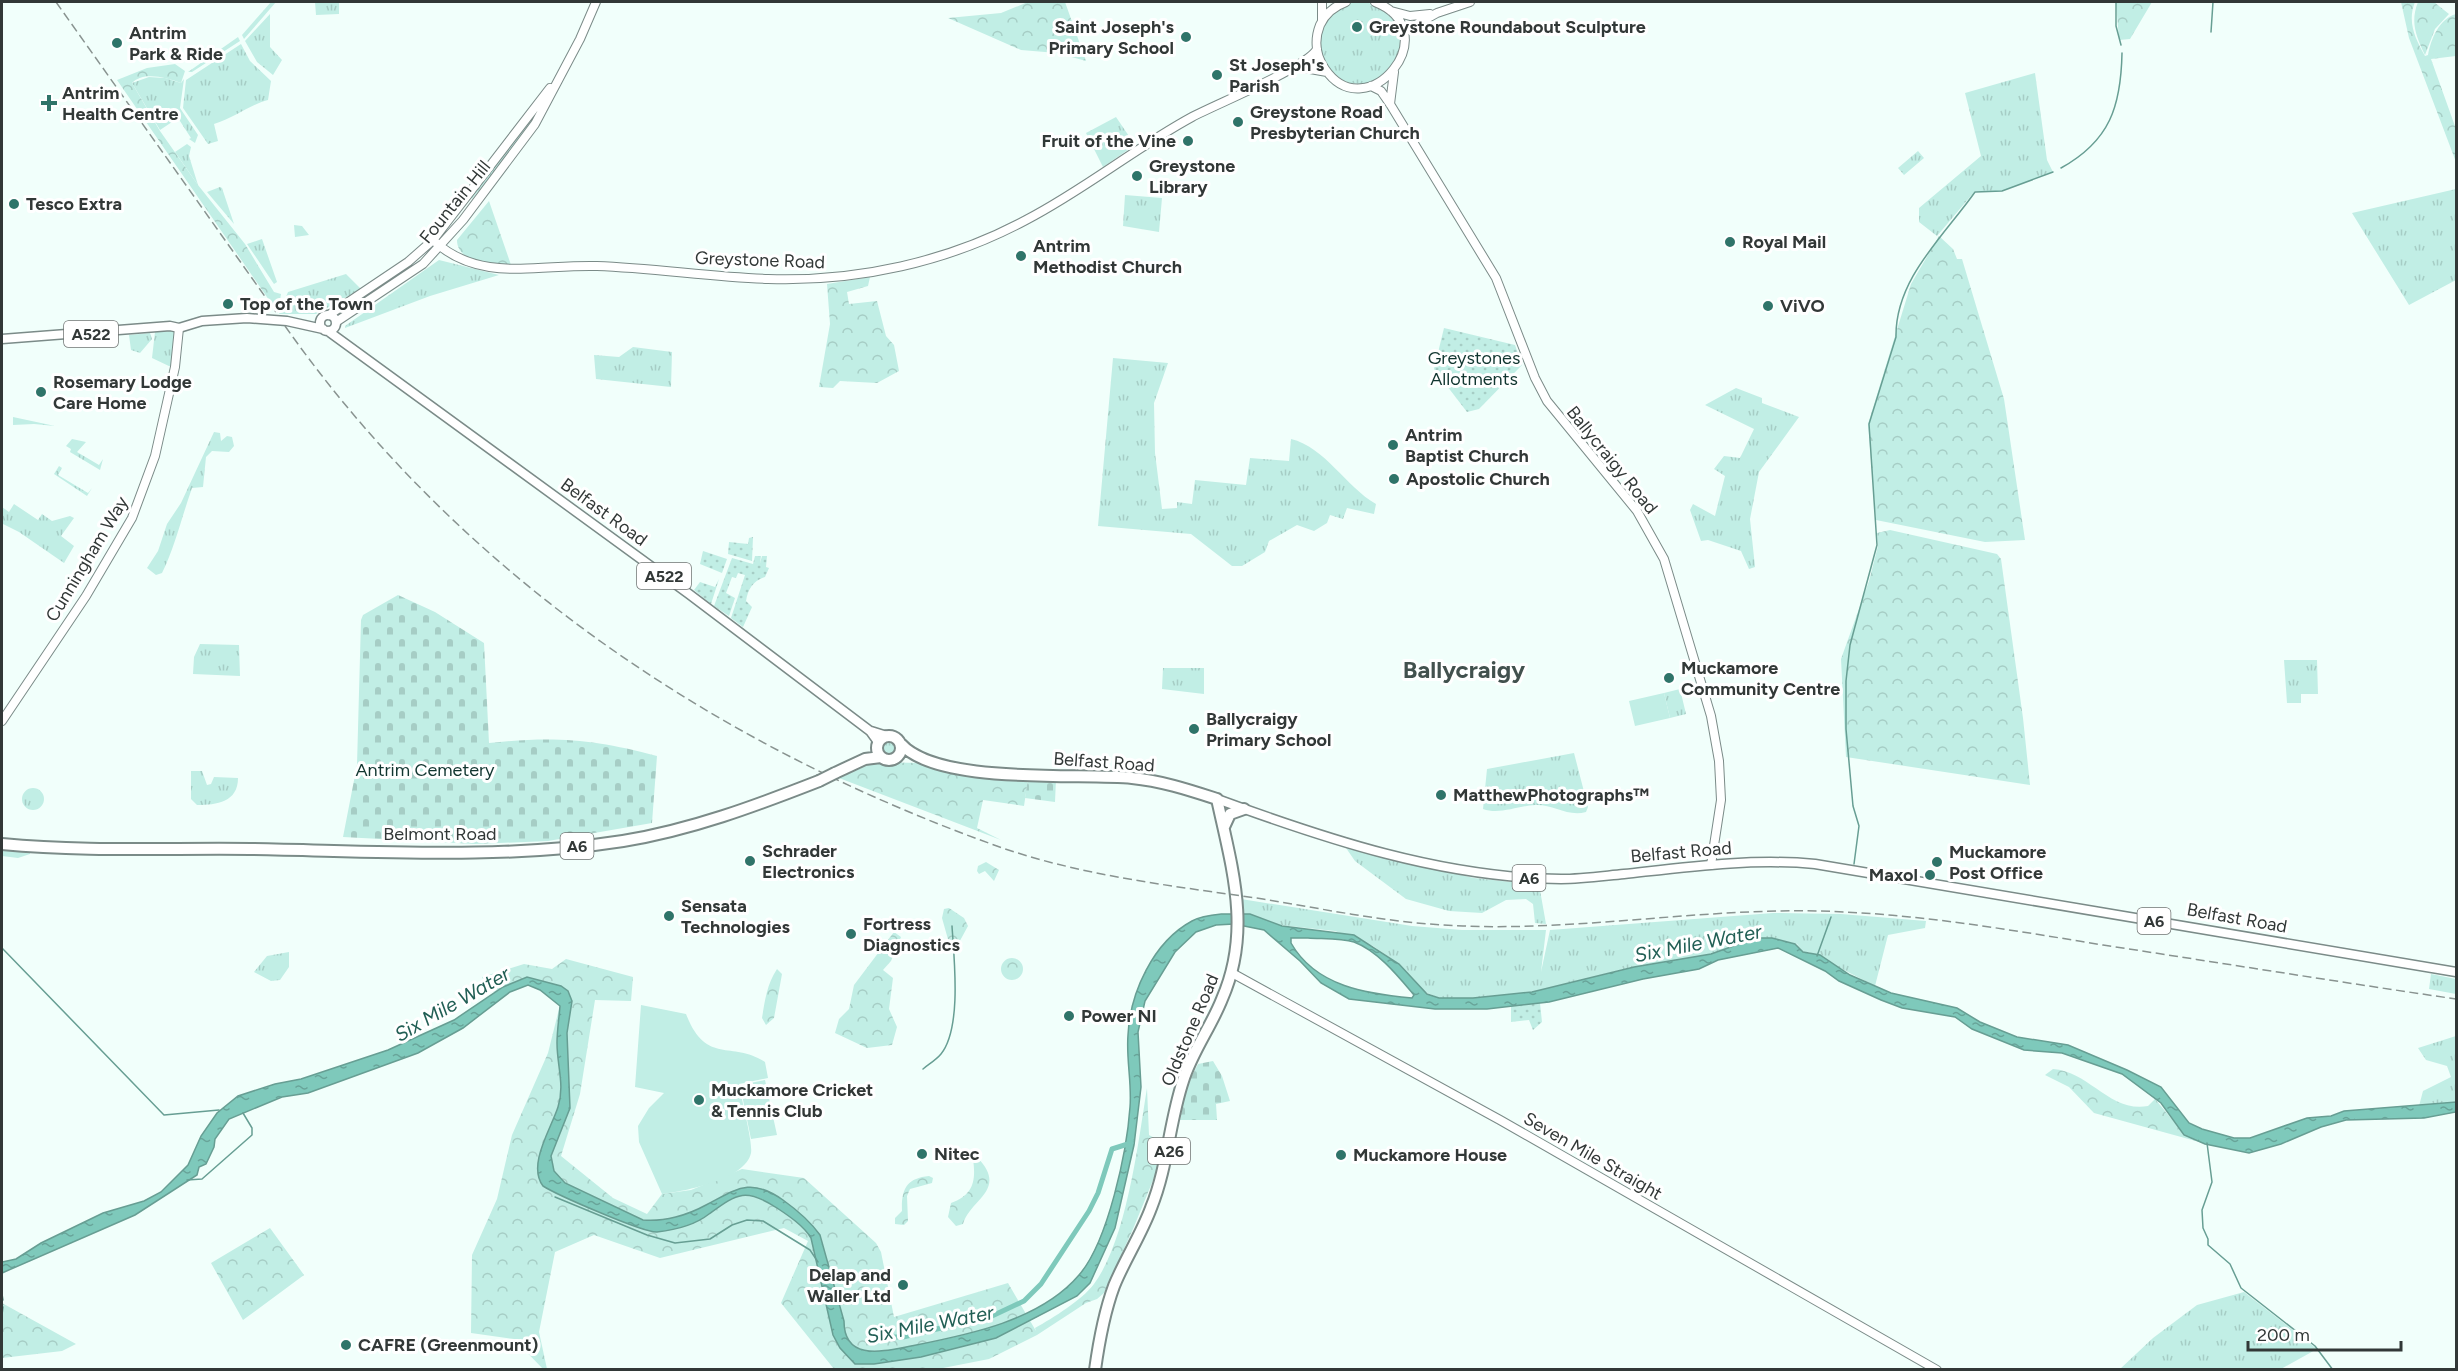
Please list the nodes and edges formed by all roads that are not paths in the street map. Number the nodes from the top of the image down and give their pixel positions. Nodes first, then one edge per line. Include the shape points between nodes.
1 (596, 2) edge
2 (1322, 2) edge
3 (1341, 2) edge
4 (1375, 2) edge
5 (1470, 2) edge
6 (1390, 10) junction
7 (1437, 13) junction
8 (1322, 21) junction
9 (1403, 32) junction
10 (1317, 50) junction
11 (1297, 67) junction
12 (564, 70) junction
13 (1395, 71) junction
14 (1327, 72) junction
15 (1371, 86) junction
16 (1390, 104) junction
17 (433, 240) junction
18 (440, 247) junction
19 (326, 316) junction
20 (300, 323) junction
21 (336, 323) junction
22 (179, 328) junction
23 (325, 330) junction
24 (2, 339) edge
25 (347, 343) junction
26 (2, 721) edge
27 (881, 741) junction
28 (901, 744) junction
29 (882, 757) junction
30 (915, 757) junction
31 (895, 758) junction
32 (865, 759) junction
33 (1217, 799) junction
34 (1244, 809) junction
35 (1224, 828) junction
36 (2, 844) edge
37 (1711, 865) junction
38 (2457, 972) edge
39 (1232, 973) junction
40 (1095, 1369) edge
41 (1084, 1370) edge
42 (1937, 1370) edge

1 - 12 main road, Fountain Hill
2 - 8 main road
3 - 8 main road
4 - 6 main road
5 - 7 main road
6 - 7 main road via 1410,16
6 - 9 main road
7 - 9 main road
8 - 10 main road
9 - 13 main road via 1404,50
10 - 11 main road, Greystone Road
10 - 14 main road
11 - 14 main road
11 - 18 main road, Greystone Road via 1169,130 1025,221 976,243 901,266 837,277 795,279 591,266 518,271 461,260
12 - 17 main road, Fountain Hill
12 - 18 main road, Fountain Hill via 535,124
13 - 15 main road
13 - 16 main road
14 - 15 main road via 1350,86
15 - 16 main road, Ballycraigy Road via 1381,91
16 - 37 main road, Ballycraigy Road via 1496,278 1547,401 1637,511 1664,559 1711,716 1719,760 1721,800
17 - 18 main road, Greystone Road
17 - 19 main road, Fountain Hill via 408,262
18 - 21 main road, Fountain Hill via 423,264
19 - 20 main road, A522
19 - 21 main road, A522
19 - 23 main road via 320,323
20 - 22 main road, A522 via 215,319
20 - 23 main road, A522
21 - 23 main road
21 - 25 main road, Belfast Road / A522
22 - 24 main road, A522
22 - 26 main road, Cunningham Way via 175,367 155,456 132,518 86,596
23 - 25 main road, Belfast Road / A522
25 - 27 main road, Belfast Road / A522
27 - 28 highway, A6 via 897,738
27 - 29 highway
27 - 32 highway, Belmont Road / A6
28 - 30 highway, Belfast Road / A6
28 - 31 highway
29 - 31 highway, A6
29 - 32 highway, Belmont Road / A6
30 - 31 highway, Belfast Road / A6
30 - 33 highway, Belfast Road / A6 via 980,772 1135,778
32 - 36 highway, Belmont Road / A6, bridge via 819,781 700,824 624,841 551,849 109,851
33 - 34 main road, Belfast Road / A6
33 - 35 highway, Oldstone Road / A26
34 - 35 highway via 1230,814
34 - 37 main road, Belfast Road / A6 via 1313,833 1427,863 1498,876 1563,879
35 - 39 highway, Oldstone Road / A26 via 1233,862 1237,904 1238,932
37 - 38 main road, Belfast Road / A6 via 1790,862 1852,869
39 - 40 highway, Oldstone Road / A26 via 1183,1081 1164,1172 1148,1218 1109,1300
39 - 42 main road, Seven Mile Straight via 1500,1120
40 - 41 main road

